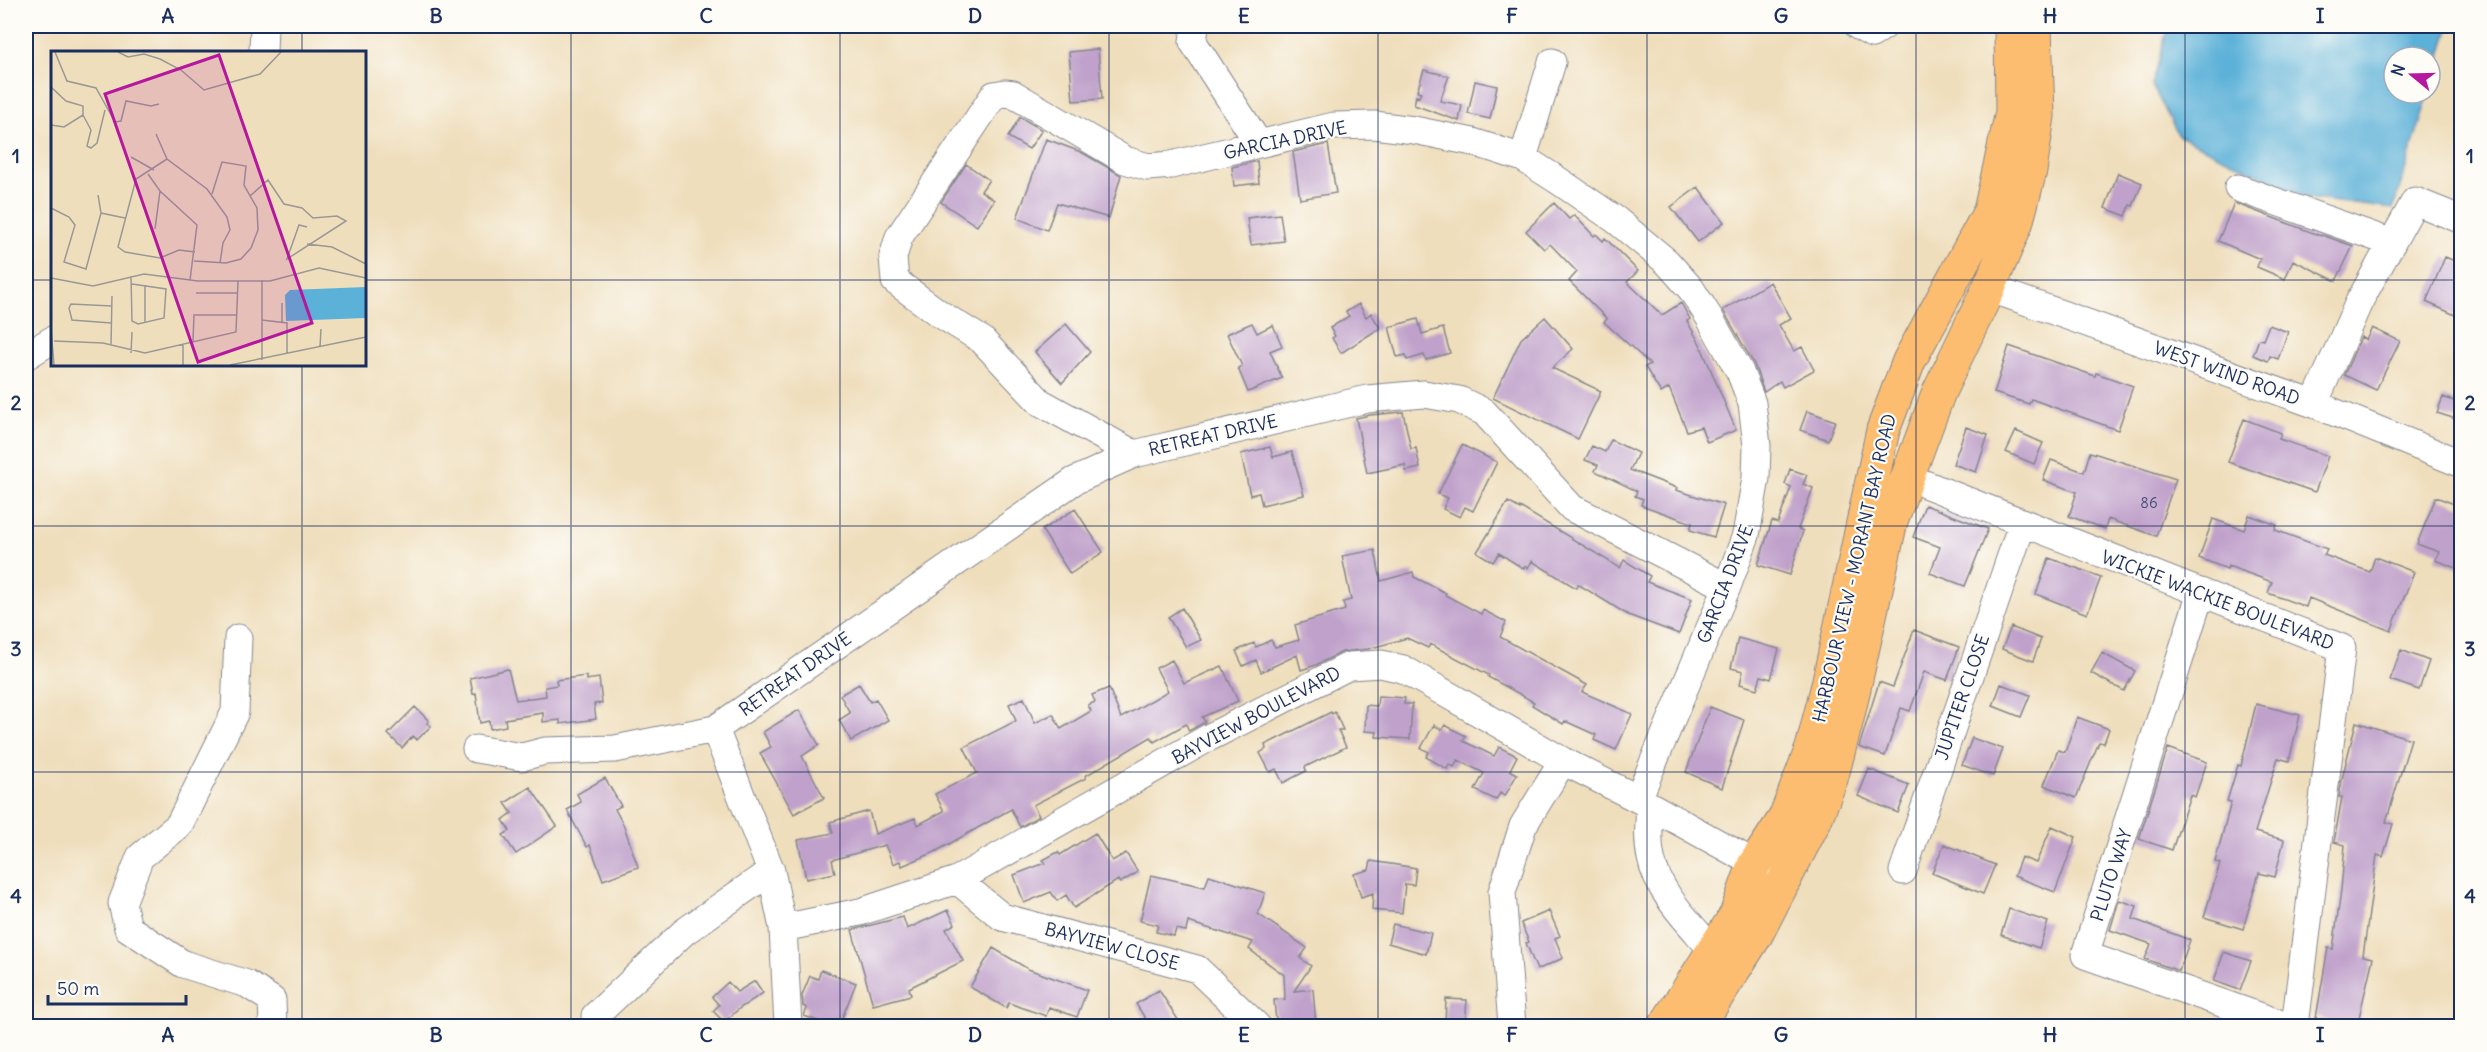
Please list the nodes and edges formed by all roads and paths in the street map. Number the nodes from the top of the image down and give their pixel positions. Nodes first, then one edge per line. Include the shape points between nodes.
1 (264, 26) edge
2 (1858, 26) edge
3 (1884, 26) edge
4 (2011, 26) edge
5 (2035, 26) edge
6 (1194, 34) edge
7 (263, 51) edge
8 (1552, 62) dead end
9 (1259, 144) junction
10 (1523, 158) junction
11 (2238, 188) dead end
12 (2462, 220) edge
13 (2392, 243) junction
14 (1989, 288) junction
15 (51, 341) edge
16 (26, 356) edge
17 (2314, 404) junction
18 (1134, 454) junction
19 (2462, 464) edge
20 (1907, 477) junction
21 (2022, 524) junction
22 (1727, 587) junction
23 (2201, 592) junction
24 (238, 639) dead end
25 (715, 729) junction
26 (476, 749) dead end
27 (1563, 761) junction
28 (1644, 802) junction
29 (1754, 865) junction
30 (771, 871) junction
31 (1903, 871) dead end
32 (1784, 879) junction
33 (957, 880) junction
34 (783, 928) junction
35 (1714, 952) junction
36 (596, 1016) dead end
37 (273, 1026) edge
38 (788, 1026) edge
39 (1257, 1026) edge
40 (1512, 1026) edge
41 (1665, 1026) edge
42 (1698, 1026) edge
43 (2287, 1026) edge
44 (2295, 1026) edge

1 - 7 street
2 - 3 street via 1872,34
4 - 29 highway, HARBOUR VIEW - MORANT BAY ROAD via 2012,112 1990,211 1909,361 1883,430 1812,748 1785,818
5 - 14 highway, HARBOUR VIEW - MORANT BAY ROAD via 2038,116 2030,171 2016,224
6 - 9 street
8 - 10 street
9 - 10 street, GARCIA DRIVE via 1334,126 1374,125 1473,142
9 - 18 street, GARCIA DRIVE via 1171,165 1148,166 1125,160 1013,94 994,95 899,237 893,257 895,281 982,340 1040,402
10 - 22 street, GARCIA DRIVE via 1616,220 1667,262 1697,298 1740,372 1752,403 1756,478 1746,535
11 - 13 street
12 - 13 street via 2415,201
13 - 17 street via 2359,302
14 - 17 street, WEST WIND ROAD
14 - 20 highway, HARBOUR VIEW - MORANT BAY ROAD via 1939,392
15 - 16 street
17 - 19 street, WEST WIND ROAD
18 - 22 street, RETREAT DRIVE via 1367,399 1424,394 1459,400 1484,412 1572,508
18 - 25 street, RETREAT DRIVE via 1074,481
20 - 21 street, WICKIE WACKIE BOULEVARD
20 - 32 highway, HARBOUR VIEW - MORANT BAY ROAD via 1891,521 1831,779
21 - 23 street, WICKIE WACKIE BOULEVARD
21 - 31 street, JUPITER CLOSE
22 - 28 street, GARCIA DRIVE
23 - 43 street, PLUTO WAY via 2085,955
23 - 44 street, WICKIE WACKIE BOULEVARD via 2342,648
24 - 37 street via 235,712 179,825 140,856 122,903 128,928 183,963 247,984 272,1000
25 - 26 street via 615,749 545,751 522,757
25 - 30 street
27 - 28 street, BAYVIEW BOULEVARD
27 - 33 street, BAYVIEW BOULEVARD via 1403,669 1381,664 1349,666 1210,737
27 - 40 street via 1523,826 1502,892
28 - 29 street, BAYVIEW BOULEVARD
28 - 35 street, GARCIA DRIVE via 1651,860 1665,892
29 - 32 street, BAYVIEW BOULEVARD
29 - 35 highway, HARBOUR VIEW - MORANT BAY ROAD via 1736,915
30 - 34 street
30 - 36 street via 684,932
32 - 42 highway, HARBOUR VIEW - MORANT BAY ROAD via 1756,935
33 - 34 street, BAYVIEW BOULEVARD via 860,912
33 - 39 street, BAYVIEW CLOSE via 1002,917 1197,969
34 - 38 street
35 - 41 highway, HARBOUR VIEW - MORANT BAY ROAD

